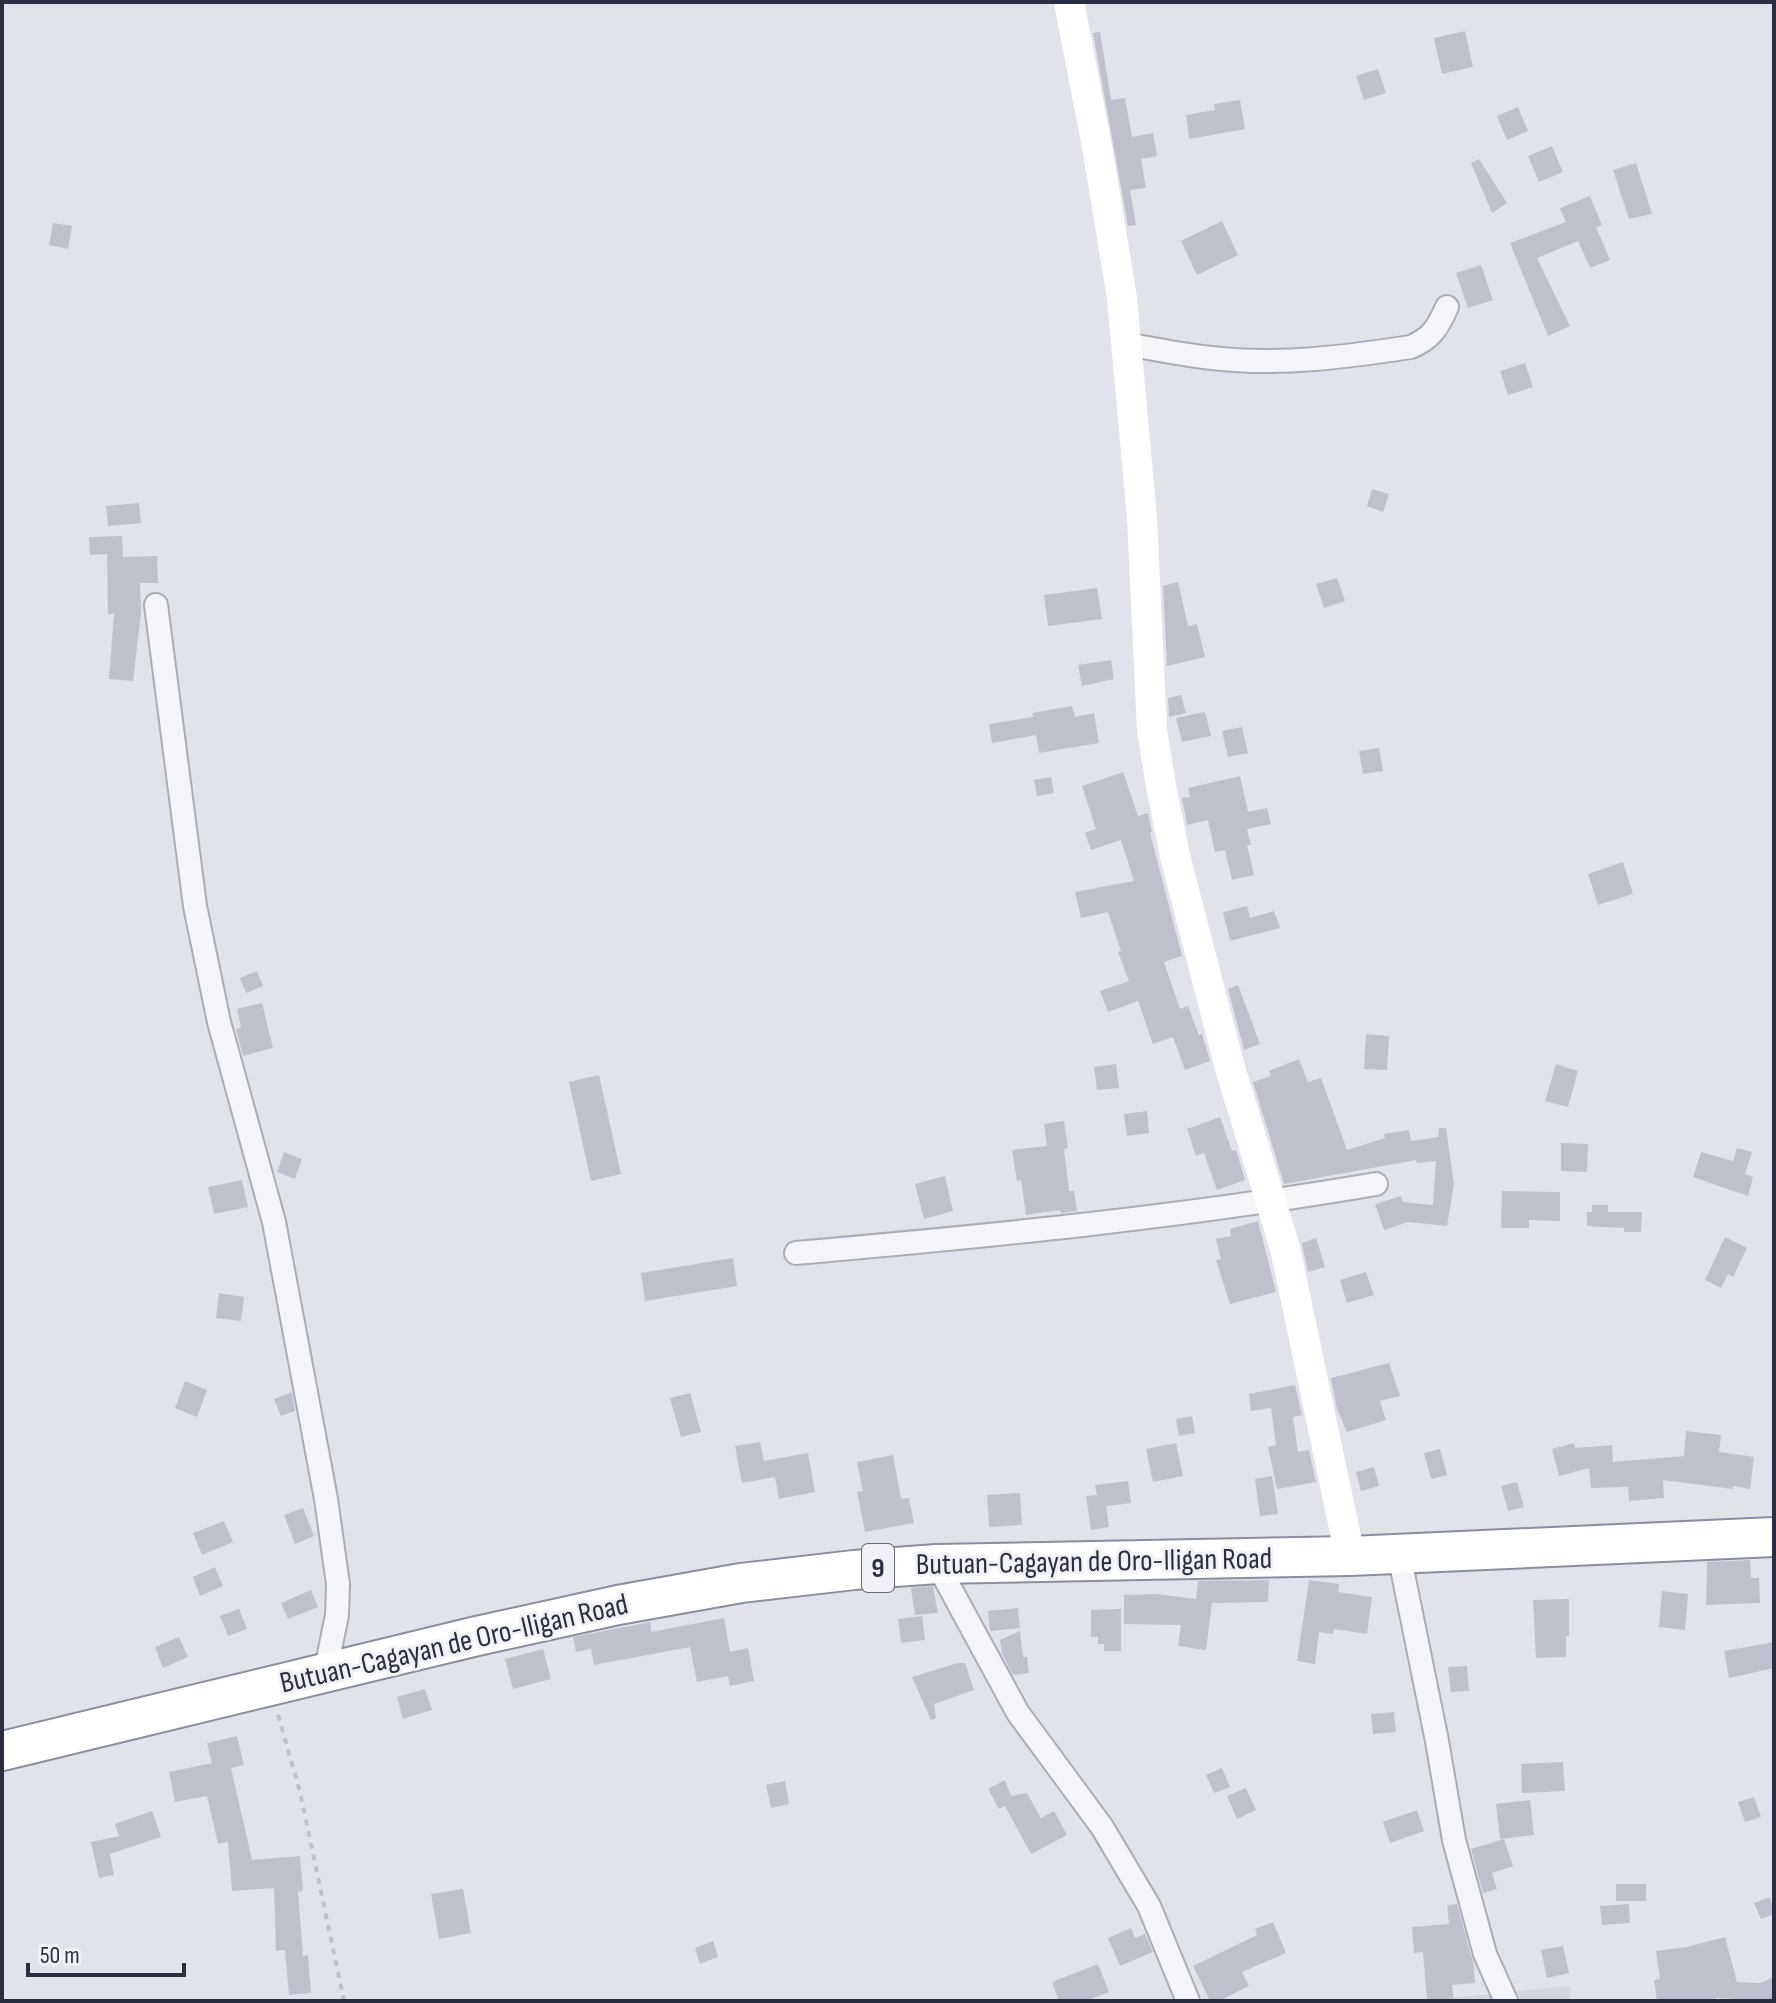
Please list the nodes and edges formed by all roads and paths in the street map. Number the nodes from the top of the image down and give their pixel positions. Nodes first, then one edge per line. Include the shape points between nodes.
1 (1069, 2) edge
2 (1447, 307) dead end
3 (1126, 344) junction
4 (156, 605) dead end
5 (1376, 1184) dead end
6 (1272, 1202) junction
7 (796, 1253) dead end
8 (1774, 1537) edge
9 (1399, 1554) junction
10 (1350, 1556) junction
11 (937, 1564) junction
12 (325, 1674) junction
13 (270, 1686) junction
14 (2, 1751) edge
15 (344, 2001) edge
16 (1188, 2001) edge
17 (1506, 2001) edge

1 - 3 street
2 - 3 street via 1436,331 1420,344 1343,357 1255,361
3 - 6 street via 1142,518 1152,730 1161,786 1230,1068
4 - 12 street via 195,906 219,1022 274,1222 326,1499 338,1584
5 - 6 street
6 - 7 street
6 - 10 street
8 - 9 highway, Butuan-Cagayan de Oro-Iligan Road / 9
9 - 10 highway, Butuan-Cagayan de Oro-Iligan Road / 9
9 - 17 street via 1454,1840 1485,1954
10 - 11 highway, Butuan-Cagayan de Oro-Iligan Road / 9
11 - 12 highway, Butuan-Cagayan de Oro-Iligan Road / 9 via 741,1583 618,1605
11 - 16 street via 1018,1713 1102,1827 1149,1906
12 - 13 highway, Butuan-Cagayan de Oro-Iligan Road / 9
13 - 14 highway, Butuan-Cagayan de Oro-Iligan Road / 9
13 - 15 path via 300,1792

